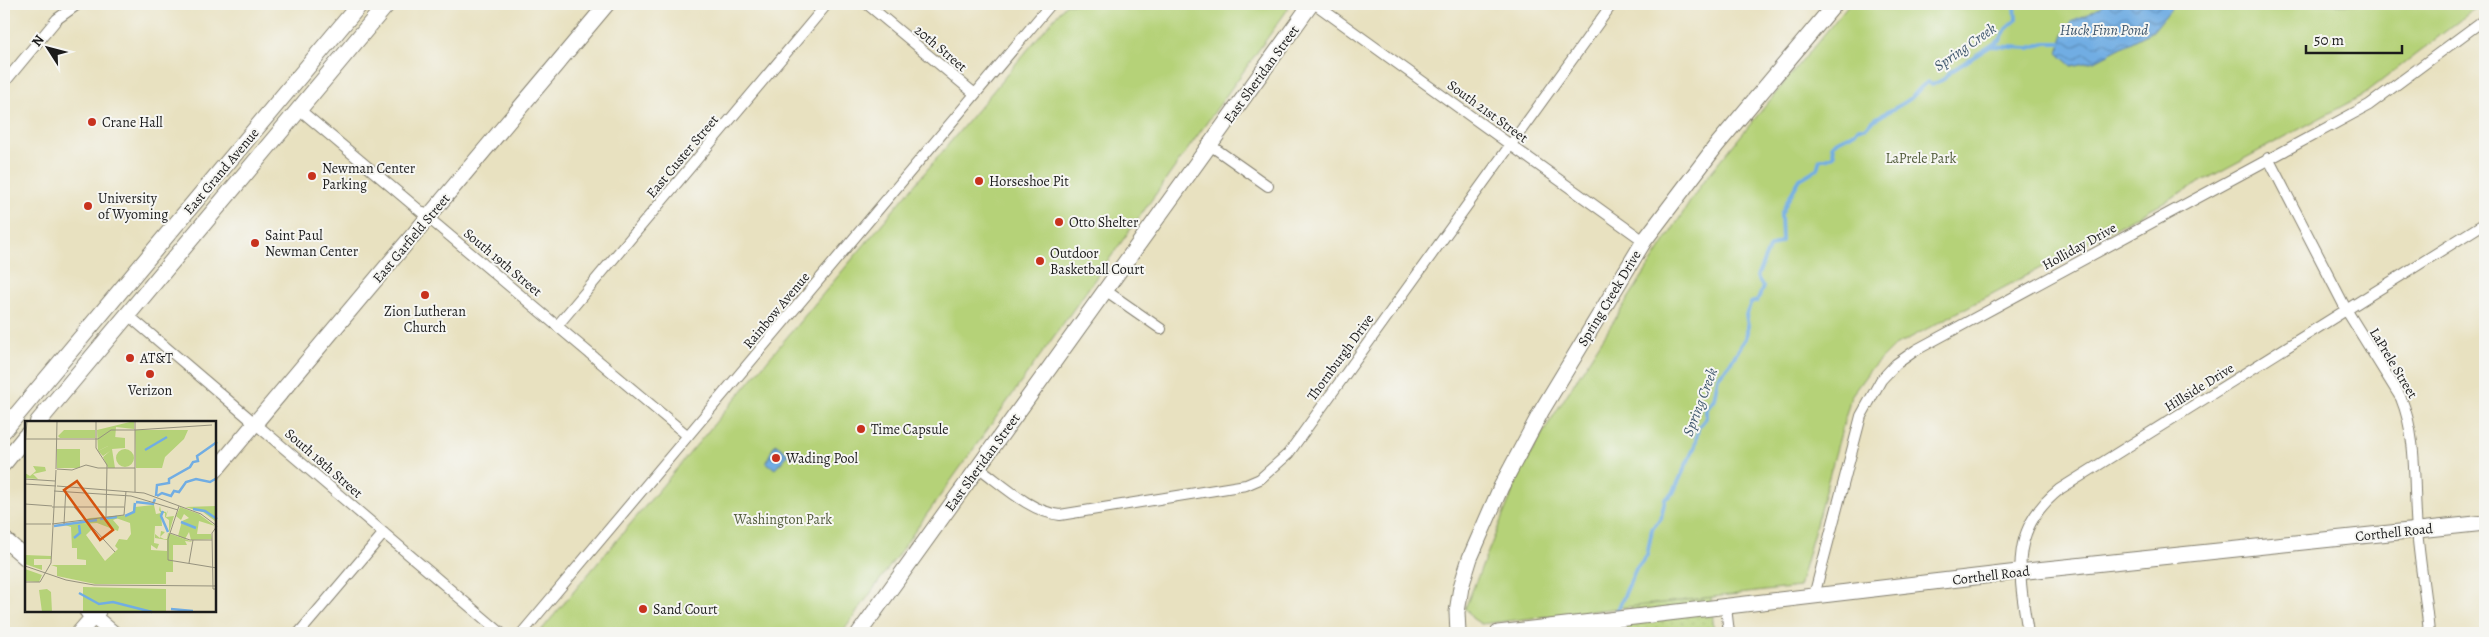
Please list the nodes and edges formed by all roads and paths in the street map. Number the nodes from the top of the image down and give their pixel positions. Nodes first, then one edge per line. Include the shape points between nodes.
1 (78, 4) edge
2 (360, 4) edge
3 (388, 4) edge
4 (607, 4) edge
5 (828, 4) edge
6 (867, 4) edge
7 (1051, 4) edge
8 (1313, 4) edge
9 (1835, 4) edge
10 (1607, 5) edge
11 (2485, 19) edge
12 (4, 83) edge
13 (975, 94) junction
14 (300, 110) junction
15 (1510, 144) junction
16 (1210, 145) junction
17 (2268, 158) junction
18 (1268, 186) dead end
19 (428, 217) junction
20 (2485, 224) edge
21 (1644, 240) junction
22 (1105, 290) junction
23 (2347, 311) junction
24 (128, 315) junction
25 (557, 326) junction
26 (1161, 329) dead end
27 (39, 421) edge
28 (256, 423) junction
29 (4, 430) edge
30 (688, 436) junction
31 (25, 437) edge
32 (4, 463) edge
33 (978, 467) junction
34 (216, 470) edge
35 (2485, 523) edge
36 (2417, 530) junction
37 (384, 533) junction
38 (4, 539) edge
39 (25, 557) edge
40 (2018, 572) junction
41 (1814, 596) junction
42 (1726, 607) junction
43 (93, 613) edge
44 (79, 633) edge
45 (113, 633) edge
46 (299, 633) edge
47 (501, 633) edge
48 (522, 633) edge
49 (859, 633) edge
50 (1458, 633) edge
51 (1498, 633) edge
52 (1729, 633) edge
53 (2028, 633) edge
54 (2429, 633) edge

1 - 12 street via 57,19
2 - 29 main road, East Grand Avenue
3 - 14 main road, East Grand Avenue
4 - 19 street, East Garfield Street
5 - 25 street, East Custer Street
6 - 13 street, 20th Street
7 - 13 street, Rainbow Avenue
8 - 15 street, South 21st Street
8 - 16 street, East Sheridan Street
9 - 21 street, Spring Creek Drive via 1716,146
10 - 15 street, Thornburgh Drive
11 - 17 street, Holliday Drive via 2369,104
13 - 30 street, Rainbow Avenue
14 - 19 street, South 19th Street
14 - 24 main road, East Grand Avenue
15 - 21 street, South 21st Street
15 - 33 street, Thornburgh Drive via 1288,454 1260,479 1208,492 1060,515 1036,508
16 - 18 street
16 - 22 street, East Sheridan Street
17 - 23 street, LaPrele Street
17 - 41 street, Holliday Drive via 1916,350 1896,364 1881,380 1861,416
19 - 25 street, South 19th Street
19 - 28 street, East Garfield Street
20 - 23 street, Hillside Drive
21 - 50 street, Spring Creek Drive via 1542,410 1501,487 1461,587
22 - 26 street
22 - 33 street, East Sheridan Street
23 - 36 street, LaPrele Street via 2401,398 2407,414 2412,433
23 - 40 street, Hillside Drive via 2046,501 2025,535
24 - 27 main road, East Grand Avenue
24 - 28 street, South 18th Street
25 - 30 street, South 19th Street
28 - 34 street, East Garfield Street
28 - 37 street, South 18th Street
30 - 48 street, Rainbow Avenue
31 - 32 main road
33 - 49 street, East Sheridan Street
35 - 36 street, Corthell Road
36 - 40 street, Corthell Road
36 - 54 street, LaPrele Street
37 - 46 street
37 - 47 street, South 18th Street
38 - 39 street
40 - 41 street, Corthell Road
40 - 53 street, Hillside Drive
41 - 42 street, Corthell Road
42 - 51 street, Corthell Road
42 - 52 street
43 - 44 street
43 - 45 street

